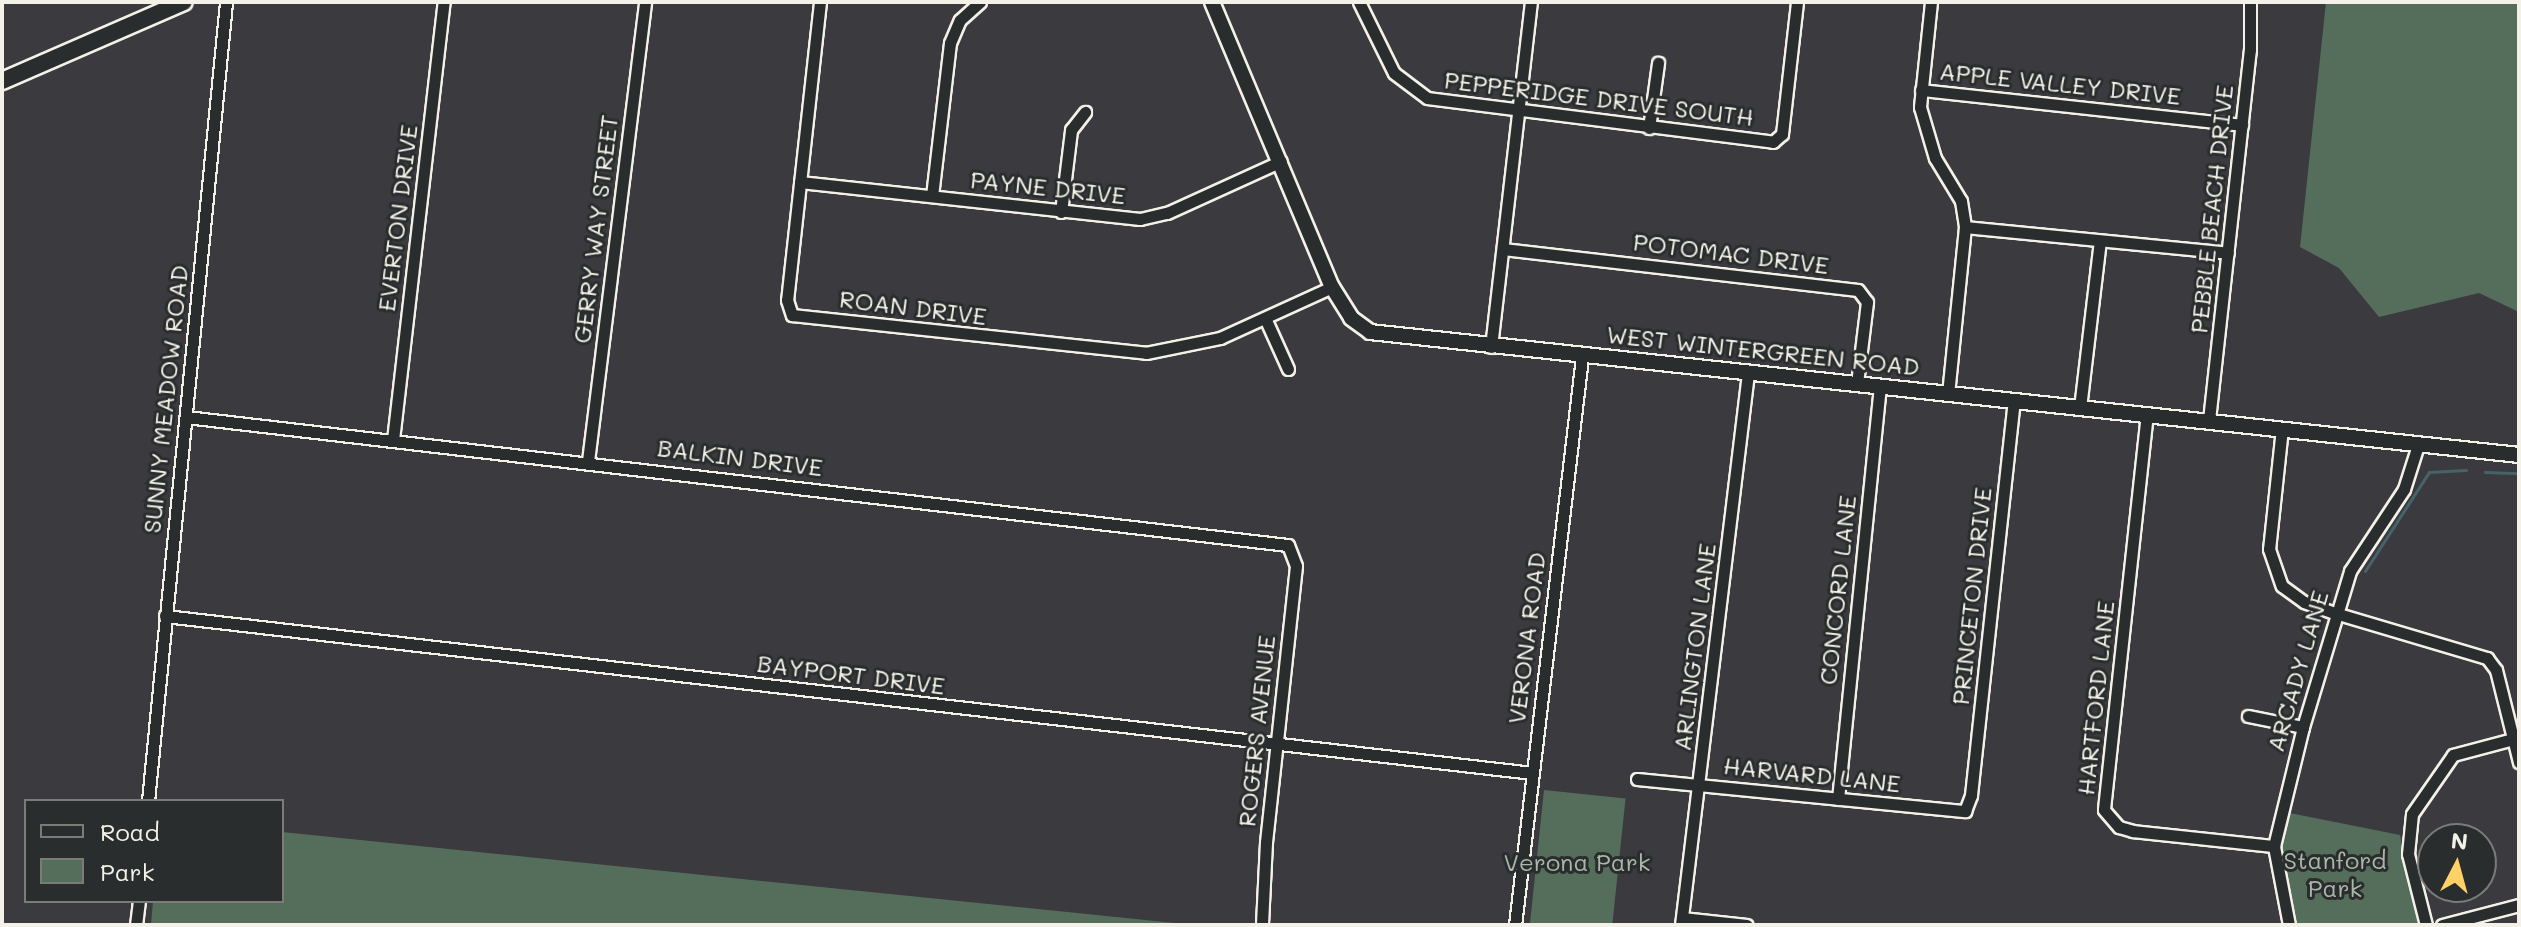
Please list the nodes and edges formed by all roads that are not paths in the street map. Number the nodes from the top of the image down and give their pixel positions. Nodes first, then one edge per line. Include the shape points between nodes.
1 (184, 2) edge
2 (226, 2) edge
3 (444, 2) edge
4 (645, 2) edge
5 (820, 2) edge
6 (980, 2) edge
7 (1212, 2) edge
8 (1359, 2) edge
9 (1531, 2) edge
10 (1797, 2) edge
11 (1931, 2) edge
12 (2250, 2) edge
13 (1658, 63) dead end
14 (2, 81) edge
15 (1921, 90) junction
16 (1518, 111) junction
17 (1085, 112) dead end
18 (2242, 125) junction
19 (1649, 128) junction
20 (1281, 161) junction
21 (800, 182) junction
22 (932, 196) junction
23 (1061, 212) junction
24 (1965, 227) junction
25 (2100, 241) junction
26 (1503, 249) junction
27 (2228, 253) junction
28 (1332, 287) junction
29 (1265, 318) junction
30 (1491, 347) junction
31 (1582, 357) junction
32 (1288, 369) dead end
33 (1748, 373) junction
34 (1857, 383) junction
35 (1880, 385) junction
36 (1948, 393) junction
37 (2014, 401) junction
38 (2080, 408) junction
39 (2147, 413) junction
40 (186, 417) junction
41 (2209, 420) junction
42 (2282, 428) junction
43 (393, 440) junction
44 (2418, 445) junction
45 (2519, 455) edge
46 (588, 461) junction
47 (1288, 545) joint
48 (2335, 613) junction
49 (165, 616) junction
50 (2248, 716) dead end
51 (2303, 727) junction
52 (2513, 739) junction
53 (1278, 746) junction
54 (2519, 762) edge
55 (1532, 773) junction
56 (1637, 779) dead end
57 (1699, 784) junction
58 (1971, 795) joint
59 (148, 799) edge
60 (1838, 799) junction
61 (2274, 846) junction
62 (139, 903) edge
63 (2519, 905) edge
64 (1682, 922) edge
65 (136, 925) edge
66 (1262, 925) edge
67 (1515, 925) edge
68 (1747, 925) edge
69 (2289, 925) edge
70 (2426, 925) edge
71 (2442, 925) edge

1 - 14 main road
2 - 40 street, SUNNY MEADOW ROAD
3 - 43 street, EVERTON DRIVE
4 - 46 street, GERRY WAY STREET
5 - 21 street, ROAN DRIVE
6 - 22 street via 960,20 950,43
7 - 20 street, WEST WINTERGREEN ROAD
8 - 16 street, PEPPERIDGE DRIVE SOUTH via 1404,84 1437,101
9 - 16 street
10 - 19 street, PEPPERIDGE DRIVE SOUTH via 1782,128 1773,142
11 - 15 street
12 - 18 street, PEBBLE BEACH DRIVE
13 - 19 street
15 - 18 street, APPLE VALLEY DRIVE
15 - 24 street via 1927,138 1957,192
16 - 19 street, PEPPERIDGE DRIVE SOUTH
16 - 26 street
17 - 23 street via 1071,130
18 - 27 street, PEBBLE BEACH DRIVE
20 - 23 street, PAYNE DRIVE via 1153,216
20 - 28 street, WEST WINTERGREEN ROAD
21 - 22 street, PAYNE DRIVE
21 - 29 street, ROAN DRIVE via 787,300 792,315 1146,353 1220,338
22 - 23 street, PAYNE DRIVE
24 - 25 street
24 - 36 street
25 - 27 street
25 - 38 street
26 - 30 street
26 - 34 street, POTOMAC DRIVE via 1858,290 1867,302
27 - 41 street, PEBBLE BEACH DRIVE
28 - 29 street, ROAN DRIVE
28 - 30 street, WEST WINTERGREEN ROAD via 1351,318 1370,332
29 - 32 street
30 - 31 street, WEST WINTERGREEN ROAD
31 - 33 street, WEST WINTERGREEN ROAD
31 - 55 street, VERONA ROAD
33 - 34 street, WEST WINTERGREEN ROAD
33 - 57 street, ARLINGTON LANE
34 - 35 street, WEST WINTERGREEN ROAD
35 - 36 street, WEST WINTERGREEN ROAD
35 - 60 street, CONCORD LANE
36 - 37 street, WEST WINTERGREEN ROAD
37 - 38 street, WEST WINTERGREEN ROAD
37 - 58 street, PRINCETON DRIVE
38 - 39 street, WEST WINTERGREEN ROAD
39 - 41 street, WEST WINTERGREEN ROAD
39 - 61 street, HARTFORD LANE via 2104,810 2119,827 2133,831
40 - 43 street, BALKIN DRIVE
40 - 49 street, SUNNY MEADOW ROAD
41 - 42 street, WEST WINTERGREEN ROAD
42 - 44 street, WEST WINTERGREEN ROAD
42 - 48 street via 2270,529 2272,568 2293,595
43 - 46 street, BALKIN DRIVE
44 - 45 street, WEST WINTERGREEN ROAD
44 - 48 street, ARCADY LANE via 2404,489 2354,562
46 - 47 street, BALKIN DRIVE
47 - 53 street, ROGERS AVENUE via 1296,566
48 - 51 street, ARCADY LANE
48 - 52 street via 2487,658 2496,670
49 - 53 street, BAYPORT DRIVE
49 - 59 street, SUNNY MEADOW ROAD
50 - 51 street
51 - 61 street, ARCADY LANE
52 - 54 street
52 - 70 street via 2453,755 2418,802 2407,839
53 - 55 street, BAYPORT DRIVE
53 - 66 street, ROGERS AVENUE
55 - 67 street, VERONA ROAD
56 - 57 street, HARVARD LANE
57 - 60 street, HARVARD LANE
57 - 64 street, ARLINGTON LANE
58 - 60 street, HARVARD LANE via 1965,811 1957,813
61 - 69 street, ARCADY LANE
62 - 65 street
63 - 71 street
64 - 68 street

